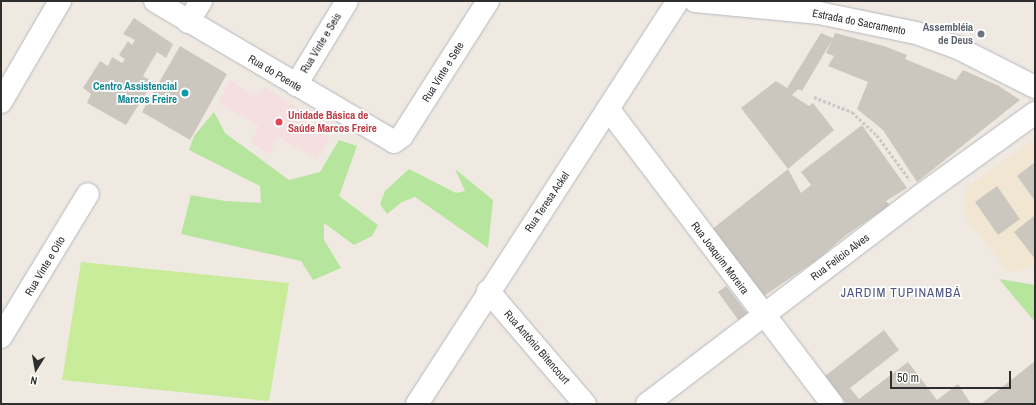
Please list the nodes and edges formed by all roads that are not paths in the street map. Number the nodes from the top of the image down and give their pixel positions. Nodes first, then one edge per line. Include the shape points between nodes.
1 (60, 1) edge
2 (155, 1) edge
3 (201, 1) edge
4 (347, 1) edge
5 (488, 1) edge
6 (678, 1) edge
7 (695, 1) edge
8 (820, 7) edge
9 (188, 22) junction
10 (296, 85) junction
11 (1035, 87) edge
12 (1, 102) edge
13 (609, 110) junction
14 (1035, 113) edge
15 (397, 142) joint
16 (88, 194) dead end
17 (488, 291) junction
18 (763, 315) junction
19 (1, 337) edge
20 (417, 404) edge
21 (586, 404) edge
22 (647, 404) edge
23 (832, 404) edge

1 - 12 street
2 - 9 street, Rua do Poente
3 - 9 street
4 - 10 street, Rua Vinte e Seis
5 - 15 street, Rua Vinte e Sete
6 - 13 street, Rua Teresa Ackel
7 - 8 street, Estrada do Sacramento
8 - 11 street, Estrada do Sacramento via 916,33 958,48
9 - 10 street, Rua do Poente
10 - 15 street, Rua do Poente via 391,141
13 - 17 street, Rua Teresa Ackel
13 - 18 street, Rua Joaquim Moreira
14 - 18 street, Rua Felício Alves
16 - 19 street, Rua Vinte e Oito
17 - 20 street, Rua Teresa Ackel
17 - 21 street, Rua Antônio Bitencourt
18 - 22 street, Rua Felício Alves
18 - 23 street, Rua Joaquim Moreira

